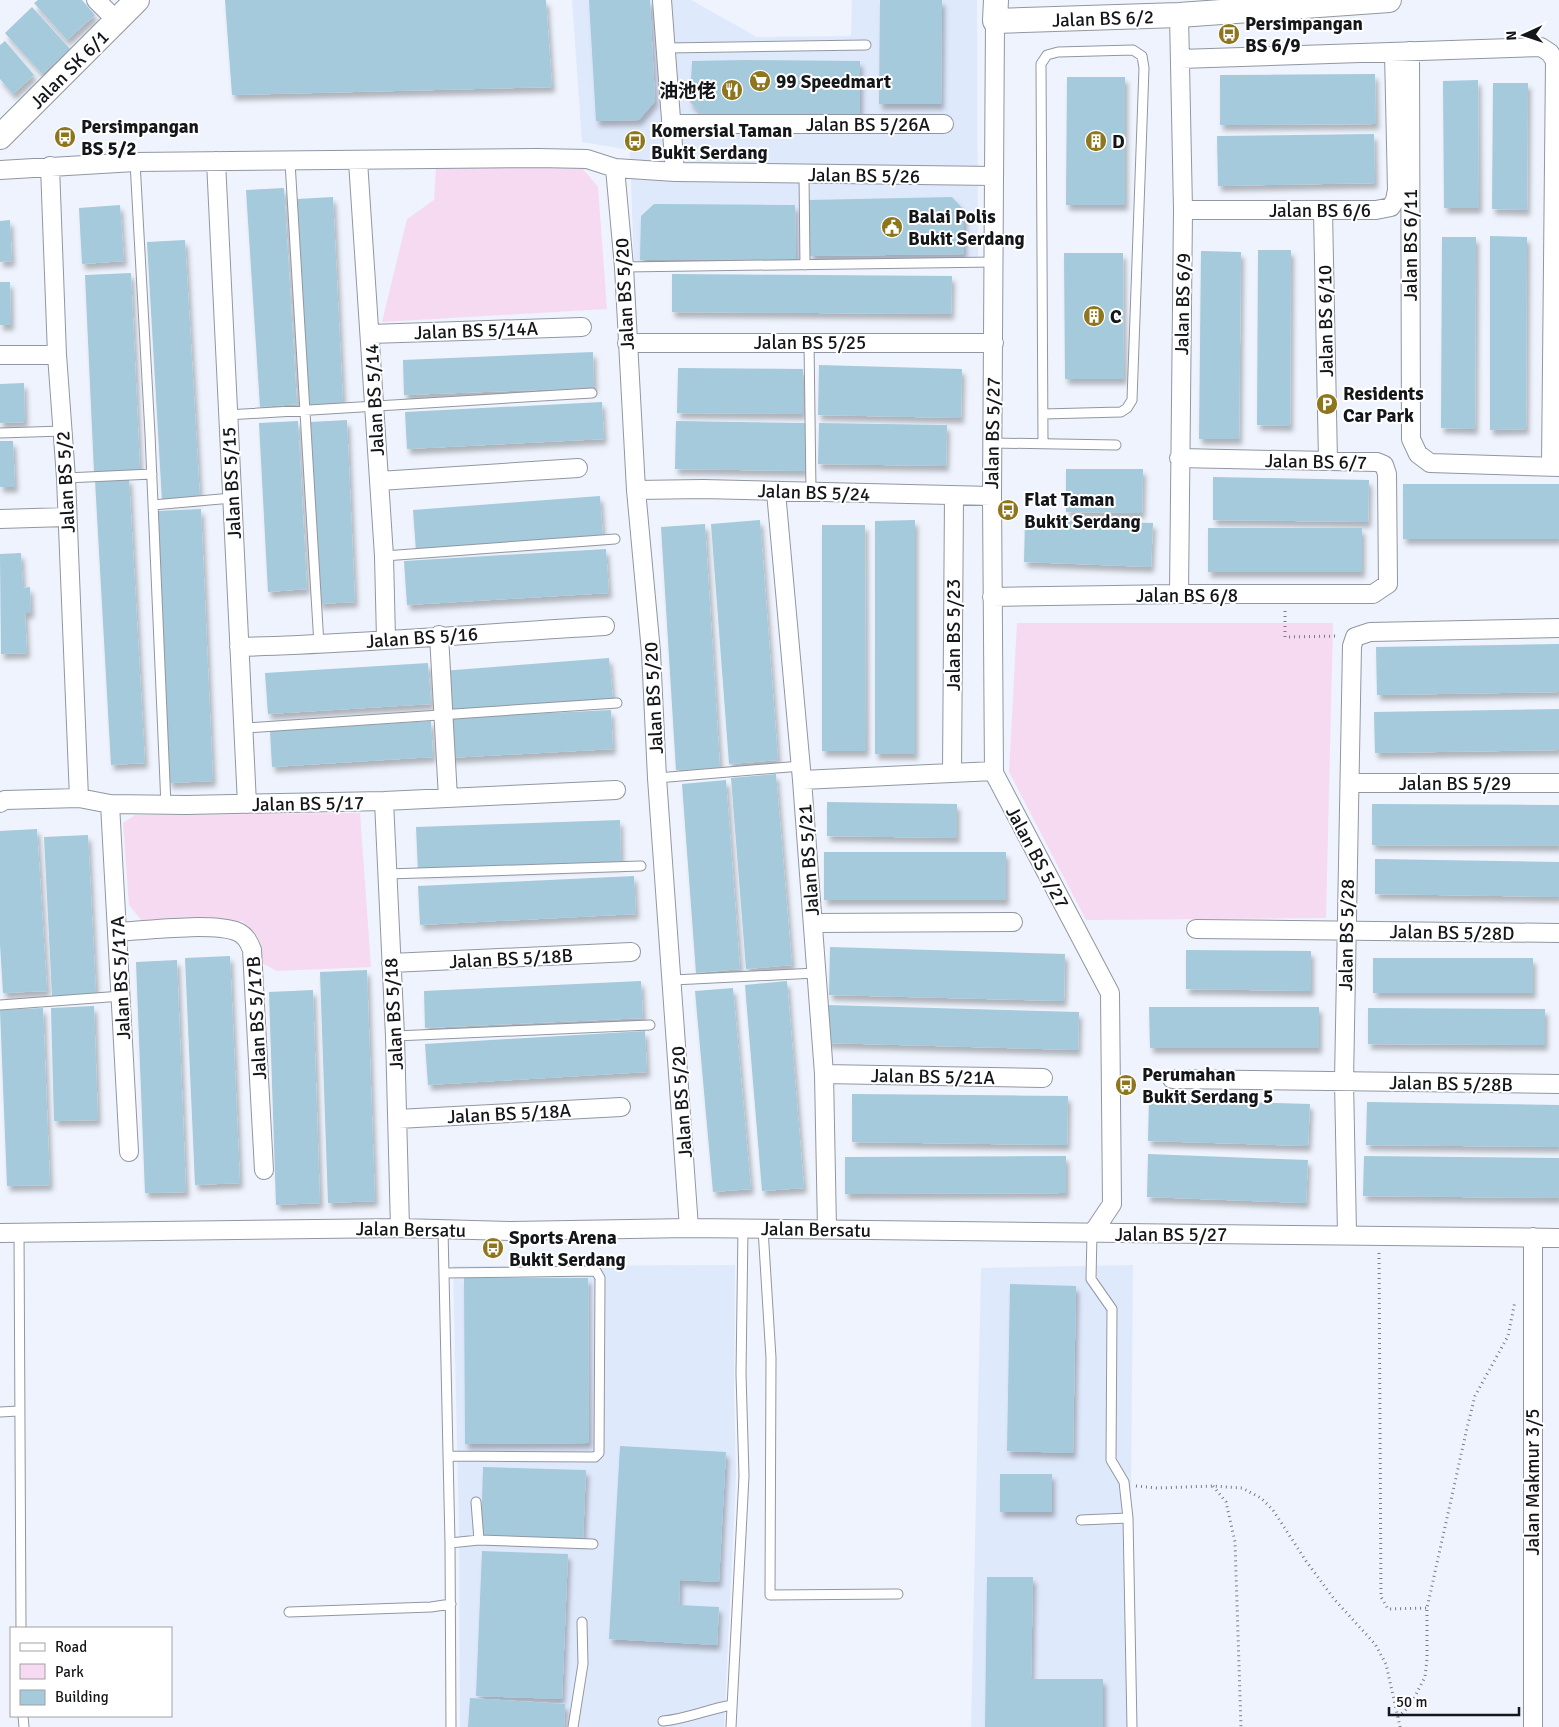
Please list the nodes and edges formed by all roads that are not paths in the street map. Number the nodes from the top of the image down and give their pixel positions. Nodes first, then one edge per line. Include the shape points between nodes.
1 (96, 0) edge
2 (136, 0) edge
3 (662, 0) edge
4 (1390, 0) edge
5 (1312, 3) edge
6 (996, 11) edge
7 (1179, 15) junction
8 (116, 21) junction
9 (866, 45) dead end
10 (667, 48) junction
11 (1402, 52) junction
12 (1180, 59) junction
13 (671, 124) junction
14 (944, 124) dead end
15 (0, 137) edge
16 (216, 161) junction
17 (358, 161) junction
18 (135, 162) junction
19 (290, 162) junction
20 (50, 166) junction
21 (615, 168) junction
22 (0, 170) edge
23 (674, 172) junction
24 (804, 174) junction
25 (994, 176) junction
26 (1183, 210) junction
27 (1323, 211) junction
28 (995, 262) junction
29 (805, 265) junction
30 (624, 267) junction
31 (582, 327) dead end
32 (370, 334) junction
33 (809, 342) junction
34 (627, 343) junction
35 (994, 343) junction
36 (0, 355) edge
37 (57, 355) junction
38 (592, 393) dead end
39 (374, 406) junction
40 (305, 410) junction
41 (1043, 414) junction
42 (227, 415) junction
43 (63, 431) junction
44 (0, 433) edge
45 (992, 443) junction
46 (1043, 443) junction
47 (1116, 445) dead end
48 (1179, 458) junction
49 (1328, 461) junction
50 (1555, 467) edge
51 (578, 468) dead end
52 (152, 474) junction
53 (66, 478) junction
54 (379, 481) junction
55 (636, 490) junction
56 (776, 492) junction
57 (811, 492) junction
58 (992, 496) junction
59 (954, 497) junction
60 (232, 498) junction
61 (153, 505) junction
62 (66, 517) junction
63 (0, 519) edge
64 (615, 538) dead end
65 (384, 556) junction
66 (1381, 590) joint
67 (1179, 594) junction
68 (992, 597) junction
69 (605, 626) dead end
70 (1559, 628) edge
71 (439, 635) junction
72 (386, 638) junction
73 (319, 645) junction
74 (239, 646) junction
75 (617, 702) dead end
76 (444, 716) junction
77 (245, 728) junction
78 (994, 770) junction
79 (801, 773) junction
80 (952, 773) junction
81 (657, 778) junction
82 (1350, 783) junction
83 (1559, 783) edge
84 (616, 790) dead end
85 (79, 798) junction
86 (448, 798) junction
87 (384, 801) junction
88 (0, 802) edge
89 (110, 804) junction
90 (247, 804) junction
91 (166, 806) junction
92 (641, 866) dead end
93 (387, 874) junction
94 (1013, 922) dead end
95 (813, 923) junction
96 (1196, 929) dead end
97 (1346, 931) junction
98 (118, 932) junction
99 (1559, 933) edge
100 (631, 952) dead end
101 (391, 963) junction
102 (816, 973) junction
103 (672, 980) junction
104 (122, 996) junction
105 (0, 1004) edge
106 (650, 1025) dead end
107 (395, 1036) junction
108 (824, 1074) junction
109 (1043, 1078) dead end
110 (1172, 1079) dead end
111 (1344, 1081) junction
112 (1559, 1084) edge
113 (621, 1107) dead end
114 (398, 1119) junction
115 (129, 1152) dead end
116 (264, 1170) dead end
117 (400, 1228) junction
118 (689, 1228) junction
119 (743, 1228) junction
120 (763, 1228) junction
121 (827, 1229) junction
122 (443, 1230) junction
123 (19, 1232) junction
124 (0, 1233) edge
125 (1092, 1234) junction
126 (1347, 1234) junction
127 (1533, 1237) junction
128 (1559, 1238) edge
129 (444, 1273) junction
130 (0, 1412) edge
131 (18, 1412) junction
132 (448, 1456) junction
133 (476, 1502) dead end
134 (1128, 1518) junction
135 (1081, 1520) dead end
136 (479, 1540) junction
137 (450, 1543) junction
138 (594, 1544) dead end
139 (898, 1594) dead end
140 (451, 1604) junction
141 (290, 1612) dead end
142 (582, 1622) dead end
143 (21, 1627) edge
144 (732, 1705) junction
145 (663, 1721) dead end
146 (451, 1727) edge
147 (573, 1727) edge
148 (731, 1727) edge
149 (1132, 1727) edge
150 (1533, 1727) edge

1 - 8 street
2 - 8 street, Jalan SK 6/1
3 - 10 street
4 - 5 street, Jalan BS 6/2
5 - 7 street, Jalan BS 6/2
6 - 7 street, Jalan BS 6/2
6 - 25 street, Jalan BS 5/27
7 - 12 street, Jalan BS 6/9
8 - 15 street, Jalan SK 6/1
9 - 10 lane
10 - 13 street
11 - 12 street
11 - 27 street, Jalan BS 6/6 via 1395,200 1384,209
11 - 50 street, Jalan BS 6/11 via 1411,440 1418,454 1430,463
11 - 50 street via 1541,47 1550,53 1554,61
12 - 26 street, Jalan BS 6/9
13 - 14 street, Jalan BS 5/26A
13 - 23 street
16 - 18 street, Jalan BS 5/26
16 - 19 street, Jalan BS 5/26
16 - 42 street, Jalan BS 5/15
17 - 19 street, Jalan BS 5/26
17 - 21 street, Jalan BS 5/26 via 587,159
17 - 32 street, Jalan BS 5/14
18 - 20 street, Jalan BS 5/26
18 - 52 lane
19 - 40 lane
20 - 22 street, Jalan BS 5/26
20 - 37 street, Jalan BS 5/2
21 - 23 street, Jalan BS 5/26
21 - 30 street, Jalan BS 5/20
23 - 24 street, Jalan BS 5/26
24 - 25 street, Jalan BS 5/26
24 - 29 lane
25 - 28 street, Jalan BS 5/27
26 - 27 street, Jalan BS 6/6
26 - 48 street, Jalan BS 6/9
27 - 49 street, Jalan BS 6/10
28 - 29 lane
28 - 35 street, Jalan BS 5/27
29 - 30 lane
30 - 34 street, Jalan BS 5/20
31 - 32 street, Jalan BS 5/14A
32 - 39 street, Jalan BS 5/14
33 - 34 street, Jalan BS 5/25
33 - 35 street, Jalan BS 5/25
33 - 57 lane
34 - 55 street, Jalan BS 5/20
35 - 45 street, Jalan BS 5/27
36 - 37 street
37 - 43 street, Jalan BS 5/2
38 - 39 lane
39 - 40 lane
39 - 54 street, Jalan BS 5/14
40 - 42 lane
40 - 73 lane
41 - 41 lane via 1041,64 1047,55 1058,52 1133,50 1142,56 1144,68 1132,400 1121,412
41 - 46 lane
42 - 60 street, Jalan BS 5/15
43 - 44 lane
43 - 53 street, Jalan BS 5/2
45 - 46 lane
45 - 58 street, Jalan BS 5/27
46 - 47 lane
48 - 49 street, Jalan BS 6/7
48 - 67 street, Jalan BS 6/9
49 - 66 street, Jalan BS 6/7 via 1384,465 1387,474 1388,584
51 - 54 street
52 - 53 lane
52 - 61 lane
53 - 62 street, Jalan BS 5/2
54 - 65 street, Jalan BS 5/14
55 - 56 street, Jalan BS 5/24
55 - 81 street, Jalan BS 5/20 via 651,652
56 - 57 street, Jalan BS 5/24
56 - 79 street, Jalan BS 5/21
57 - 59 street, Jalan BS 5/24
58 - 59 street, Jalan BS 5/24
58 - 68 street, Jalan BS 5/27
59 - 80 street, Jalan BS 5/23
60 - 61 lane
60 - 74 street, Jalan BS 5/15
61 - 91 lane
62 - 63 street
62 - 85 street, Jalan BS 5/2
64 - 65 lane
65 - 72 street, Jalan BS 5/14
66 - 67 street, Jalan BS 6/8 via 1372,594
67 - 68 street, Jalan BS 6/8
68 - 78 street, Jalan BS 5/27
69 - 71 street, Jalan BS 5/16
70 - 82 street, Jalan BS 5/28 via 1370,632 1355,637 1351,656
71 - 72 street, Jalan BS 5/16
71 - 76 street
72 - 73 street, Jalan BS 5/16
73 - 74 street, Jalan BS 5/16
74 - 77 street, Jalan BS 5/15
75 - 76 lane
76 - 77 lane
76 - 86 street
77 - 90 street, Jalan BS 5/15
78 - 80 street
78 - 125 street, Jalan BS 5/27 via 1110,993 1112,1204
79 - 80 street
79 - 81 lane
79 - 95 street, Jalan BS 5/21
81 - 103 street, Jalan BS 5/20
82 - 83 street, Jalan BS 5/29
82 - 97 street, Jalan BS 5/28
84 - 86 street, Jalan BS 5/17
85 - 88 street, Jalan BS 5/17
85 - 89 street, Jalan BS 5/17
86 - 87 street, Jalan BS 5/17
87 - 90 street, Jalan BS 5/17
87 - 93 street, Jalan BS 5/18
89 - 91 street, Jalan BS 5/17
89 - 98 street, Jalan BS 5/17A
90 - 91 street, Jalan BS 5/17
92 - 93 lane
93 - 101 street, Jalan BS 5/18
94 - 95 street
95 - 102 street, Jalan BS 5/21
96 - 97 street, Jalan BS 5/28D
97 - 99 street, Jalan BS 5/28D
97 - 111 street, Jalan BS 5/28
98 - 104 street, Jalan BS 5/17A
98 - 116 street, Jalan BS 5/17B via 219,929 240,933 250,942
100 - 101 street, Jalan BS 5/18B
101 - 107 street, Jalan BS 5/18
102 - 103 lane
102 - 108 street, Jalan BS 5/21
103 - 118 street, Jalan BS 5/20
104 - 105 lane
104 - 115 street, Jalan BS 5/17A
106 - 107 lane
107 - 114 street, Jalan BS 5/18
108 - 109 street, Jalan BS 5/21A
108 - 121 street, Jalan BS 5/21
110 - 111 street, Jalan BS 5/28B
111 - 112 street, Jalan BS 5/28B
111 - 126 street, Jalan BS 5/28
113 - 114 street, Jalan BS 5/18A
114 - 117 street, Jalan BS 5/18
117 - 122 street, Jalan Bersatu
117 - 123 street, Jalan Bersatu
118 - 119 street, Jalan Bersatu
118 - 122 street, Jalan Bersatu
119 - 120 street, Jalan Bersatu
119 - 144 lane via 741,1374 744,1476
120 - 121 street, Jalan Bersatu
120 - 139 lane via 771,1358 770,1595
121 - 125 street, Jalan Bersatu
122 - 129 lane
123 - 124 street, Jalan Bersatu
123 - 131 lane
125 - 126 street, Jalan BS 5/27
125 - 134 lane via 1091,1279 1112,1309 1112,1460 1124,1482
126 - 127 street, Jalan BS 5/27
127 - 128 street, Jalan BS 5/27
127 - 150 street, Jalan Makmur 3/5
129 - 132 lane
129 - 132 lane via 596,1272 600,1278 599,1453 595,1457
130 - 131 lane
131 - 143 lane
132 - 137 lane
133 - 136 lane
134 - 135 lane
134 - 149 lane
136 - 137 lane
136 - 138 lane
137 - 140 lane
140 - 141 lane
140 - 146 lane
142 - 147 lane via 583,1664
144 - 145 lane
144 - 148 lane

